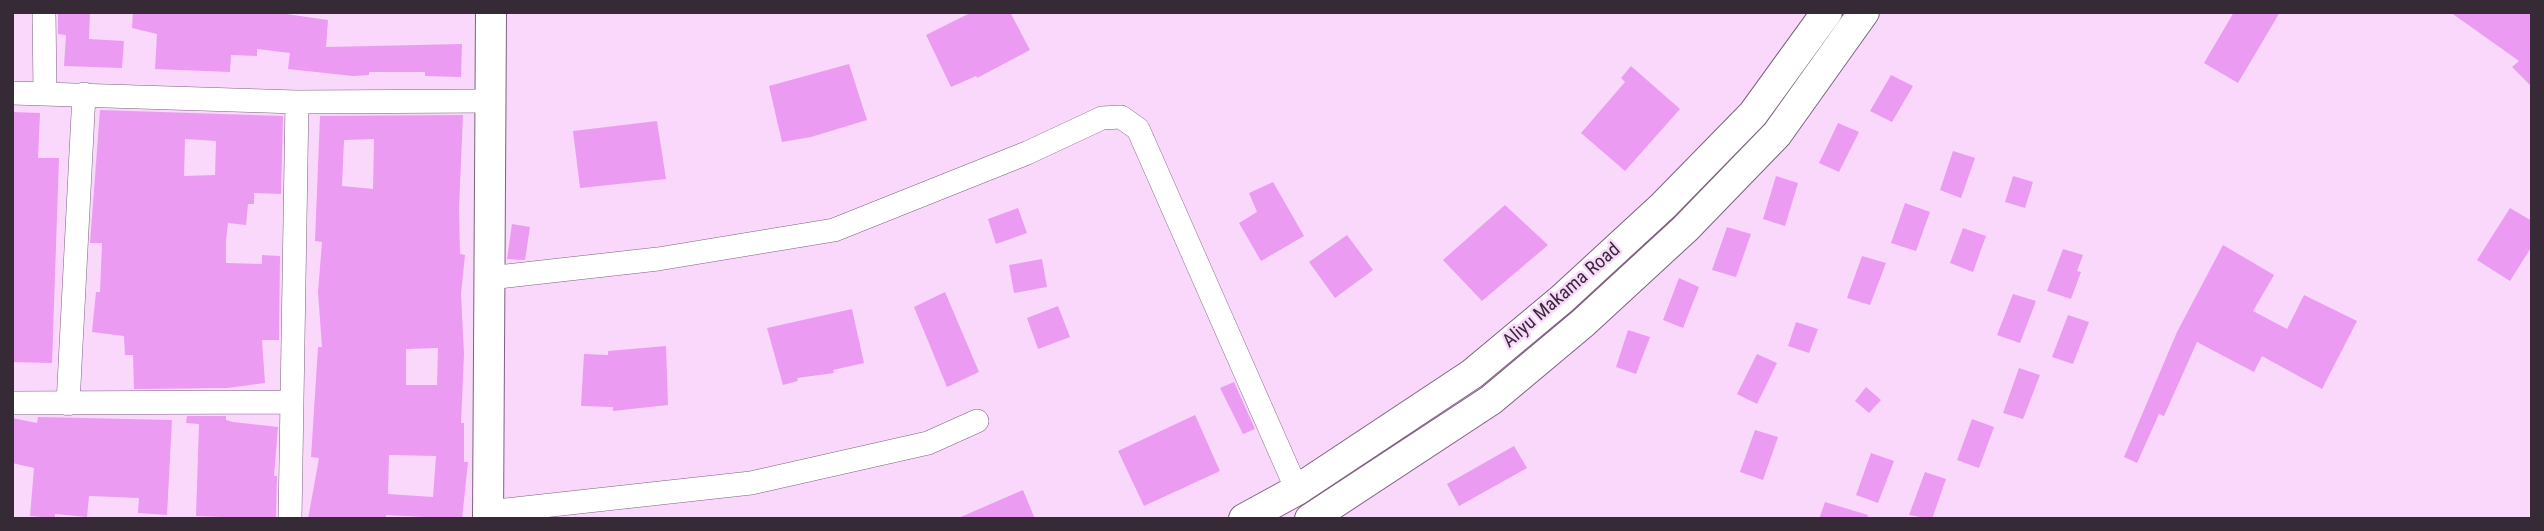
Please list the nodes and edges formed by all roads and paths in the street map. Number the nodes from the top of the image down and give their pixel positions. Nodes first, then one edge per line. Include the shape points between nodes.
1 (44, 12) edge
2 (491, 12) edge
3 (1827, 12) edge
4 (1864, 12) edge
5 (12, 93) edge
6 (45, 93) junction
7 (85, 94) junction
8 (490, 101) junction
9 (297, 102) junction
10 (489, 278) junction
11 (292, 402) junction
12 (12, 403) edge
13 (68, 404) junction
14 (977, 421) dead end
15 (1297, 490) junction
16 (488, 515) edge
17 (290, 519) edge
18 (1244, 519) edge
19 (1310, 519) edge

1 - 6 street
2 - 8 street
3 - 15 street, Aliyu Makama Road via 1753,114 1562,299 1472,374
4 - 19 street, Aliyu Makama Road via 1777,134 1685,229 1491,400
5 - 6 street
6 - 7 street
7 - 9 street
7 - 13 street
8 - 9 street
8 - 10 street
9 - 11 street
10 - 15 street via 658,259 834,230 1102,118 1121,117 1138,129
10 - 16 street
11 - 13 street
11 - 17 street
12 - 13 street
14 - 16 street via 928,443 751,483
15 - 18 street, Aliyu Makama Road

